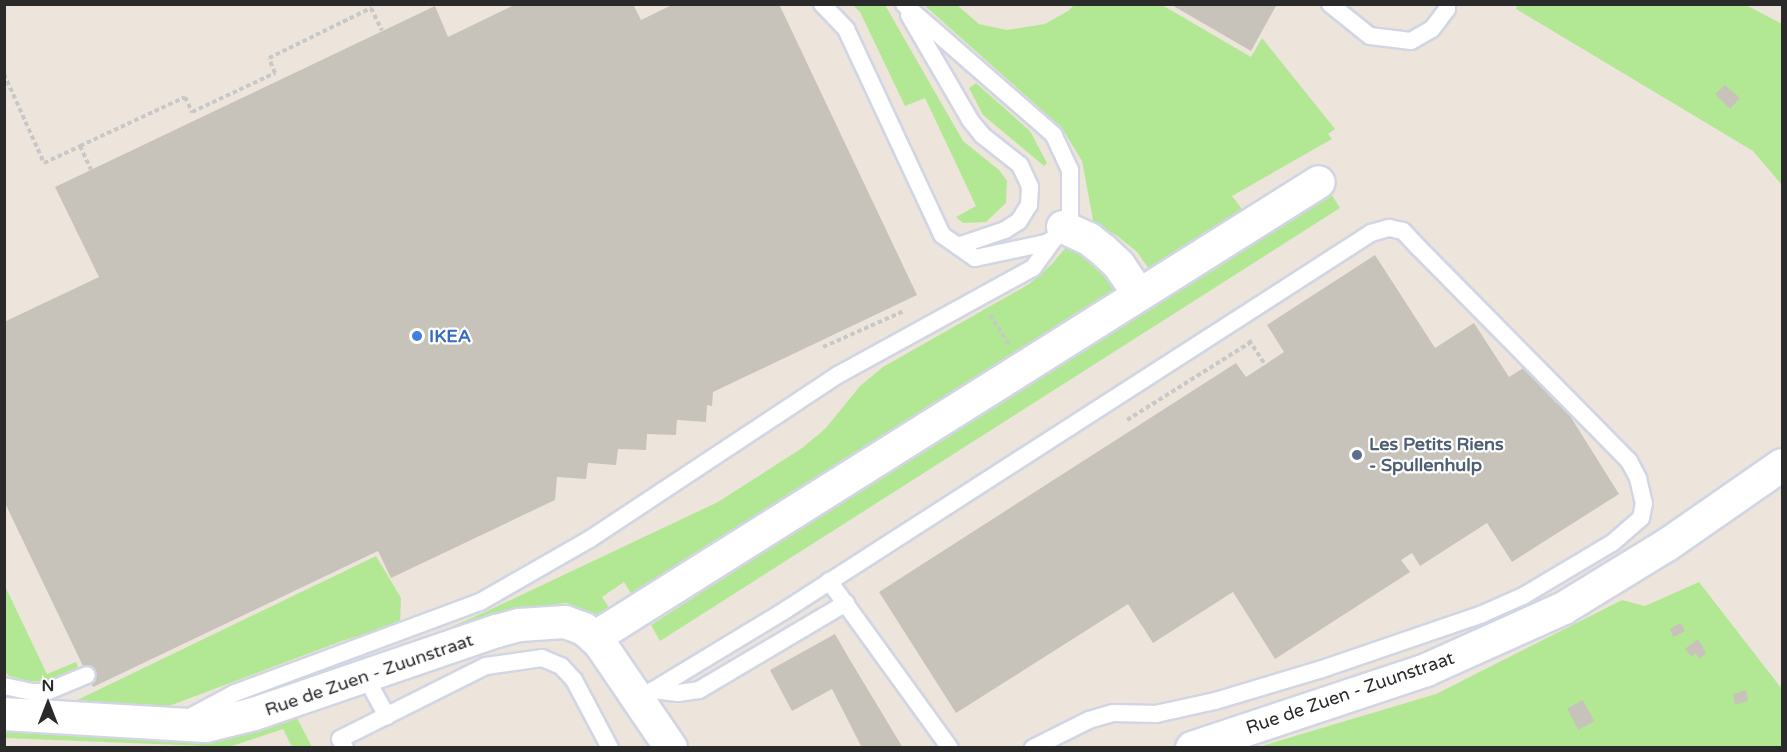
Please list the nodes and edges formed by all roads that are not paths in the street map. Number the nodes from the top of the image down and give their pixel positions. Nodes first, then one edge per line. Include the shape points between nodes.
1 (822, 4) edge
2 (903, 4) edge
3 (1330, 4) edge
4 (1447, 4) edge
5 (1319, 182) dead end
6 (1060, 232) junction
7 (958, 246) junction
8 (1139, 296) junction
9 (1782, 465) edge
10 (1592, 555) junction
11 (829, 581) junction
12 (1611, 581) junction
13 (846, 603) junction
14 (594, 638) junction
15 (87, 675) dead end
16 (365, 676) junction
17 (4, 686) edge
18 (645, 695) junction
19 (20, 707) edge
20 (387, 716) junction
21 (176, 725) junction
22 (345, 747) edge
23 (610, 747) edge
24 (671, 747) edge
25 (950, 747) edge
26 (1034, 747) edge
27 (1192, 747) edge

1 - 7 lane via 846,29 942,235
2 - 6 lane via 1053,135 1070,170 1070,217
2 - 7 lane via 970,120 982,135 1020,165 1030,186 1029,205 1019,221
3 - 4 lane via 1370,36 1411,41 1432,29
5 - 8 street
6 - 7 lane via 1046,243 994,256 975,258
6 - 8 street via 1089,239 1103,250 1119,265
6 - 21 lane via 1033,268 838,375 590,538 480,602 235,693
8 - 14 street
9 - 12 street, Rue de Zuen - Zuunstraat
10 - 11 lane via 1641,518 1643,490 1629,461 1403,231 1389,228 1371,233
10 - 12 lane
10 - 26 lane via 1523,597 1480,615 1215,701 1156,714 1113,713 1089,720
11 - 13 lane
11 - 18 lane
12 - 27 street, Rue de Zuen - Zuunstraat via 1564,608 1426,670
13 - 18 lane via 699,690
13 - 25 lane
14 - 16 street, Rue de Zuen - Zuunstraat via 584,629 565,622 520,625
14 - 18 street, Rue de Zuen - Zuunstraat
15 - 19 lane
16 - 20 lane
16 - 21 street, Rue de Zuen - Zuunstraat via 255,714 206,726
17 - 19 lane
18 - 24 street, Rue de Zuen - Zuunstraat
19 - 21 street, Rue de Zuen - Zuunstraat
20 - 22 lane via 340,739
20 - 23 lane via 486,666 542,658 561,666 574,680

